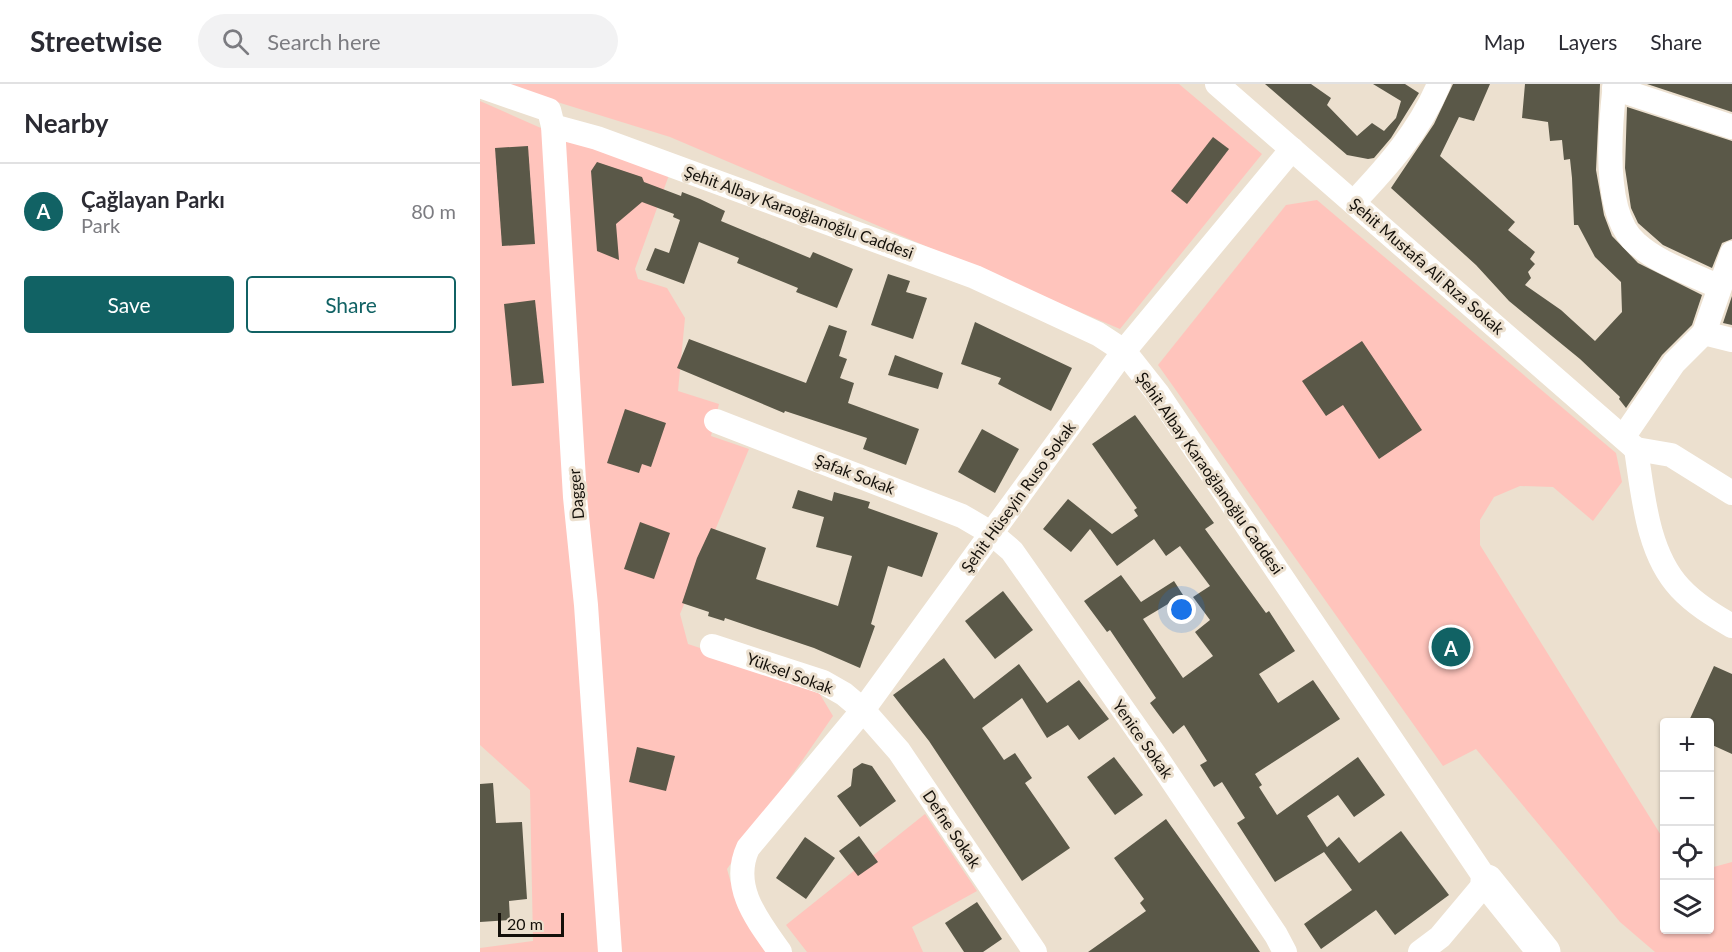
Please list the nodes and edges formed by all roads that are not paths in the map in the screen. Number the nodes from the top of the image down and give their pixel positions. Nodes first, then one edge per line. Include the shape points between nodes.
1 (1217, 84) edge
2 (1438, 84) edge
3 (480, 86) edge
4 (1614, 86) edge
5 (554, 126) junction
6 (1732, 127) edge
7 (1292, 149) junction
8 (1354, 202) junction
9 (1732, 253) edge
10 (1719, 287) junction
11 (1704, 333) junction
12 (1732, 340) edge
13 (1124, 351) junction
14 (716, 421) dead end
15 (1630, 443) junction
16 (1732, 493) edge
17 (991, 533) junction
18 (1732, 626) edge
19 (712, 646) dead end
20 (863, 710) junction
21 (1487, 881) junction
22 (610, 952) edge
23 (780, 952) edge
24 (1035, 952) edge
25 (1285, 952) edge
26 (1420, 952) edge
27 (1544, 952) edge

1 - 7 street, Şehit Mustafa Ali Rıza Sokak
2 - 8 street via 1391,164
3 - 5 street via 549,110
4 - 6 street
4 - 10 street via 1609,125 1613,181 1625,231 1650,254
5 - 13 street, Şehit Albay Karaoğlanoğlu Caddesi via 597,138 975,277 1098,334
5 - 22 street, Dagger via 573,462
7 - 8 street, Şehit Mustafa Ali Rıza Sokak
7 - 13 street, Şehit Hüseyin Ruso Sokak
8 - 15 street, Şehit Mustafa Ali Rıza Sokak
9 - 10 street
10 - 11 street
11 - 12 street
11 - 15 street via 1674,363
13 - 17 street, Şehit Hüseyin Ruso Sokak
13 - 21 street, Şehit Albay Karaoğlanoğlu Caddesi via 1158,394
14 - 17 street, Şafak Sokak via 962,516
15 - 16 street via 1671,455
15 - 18 street via 1663,563 1678,587 1702,609
17 - 20 street, Şehit Hüseyin Ruso Sokak
17 - 25 street, Yenice Sokak via 1012,551 1155,755
19 - 20 street, Yüksel Sokak via 823,682
20 - 23 street, Şehit Hüseyin Ruso Sokak via 748,848 741,870 744,892 755,917
20 - 24 street, Defne Sokak via 899,751
21 - 26 street via 1440,937
21 - 27 street, Şehit Albay Karaoğlanoğlu Caddesi

